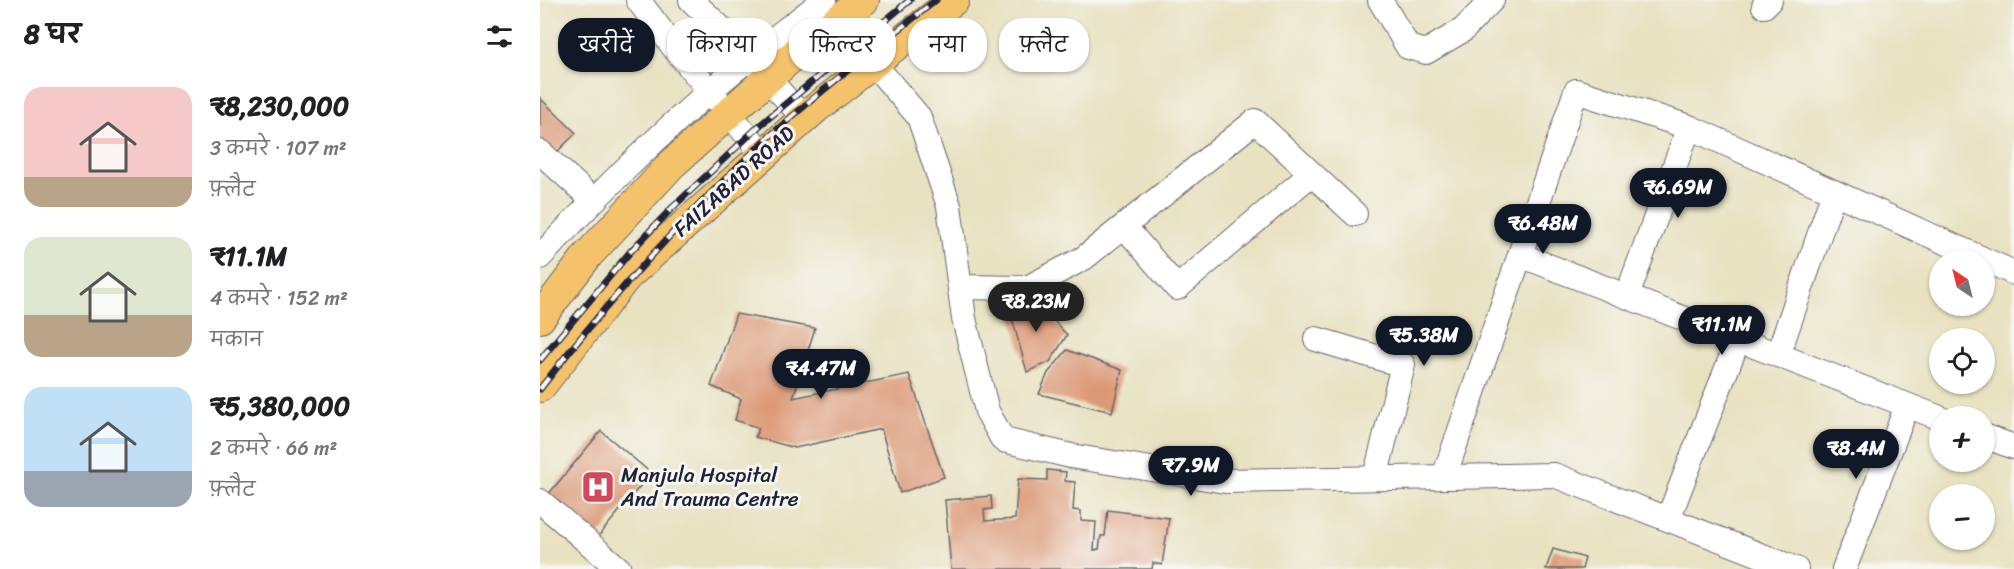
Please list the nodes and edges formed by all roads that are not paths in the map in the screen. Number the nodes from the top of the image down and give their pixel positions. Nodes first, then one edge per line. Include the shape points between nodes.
1 (638, 0) edge
2 (691, 0) edge
3 (864, 0) edge
4 (954, 0) edge
5 (1380, 0) edge
6 (1492, 0) edge
7 (831, 11) edge
8 (709, 18) edge
9 (896, 46) edge
10 (777, 59) edge
11 (754, 72) edge
12 (762, 72) edge
13 (863, 72) edge
14 (882, 72) edge
15 (719, 103) junction
16 (804, 118) junction
17 (1689, 127) junction
18 (540, 152) edge
19 (763, 154) junction
20 (1311, 174) junction
21 (1834, 192) junction
22 (593, 200) junction
23 (1355, 214) dead end
24 (1124, 226) junction
25 (1520, 255) junction
26 (540, 257) edge
27 (2014, 273) edge
28 (960, 287) junction
29 (1627, 296) junction
30 (540, 318) edge
31 (1316, 339) dead end
32 (1738, 340) junction
33 (1778, 355) junction
34 (540, 387) edge
35 (1907, 406) junction
36 (1929, 414) edge
37 (1995, 440) edge
38 (2014, 447) edge
39 (1444, 477) junction
40 (1375, 478) junction
41 (540, 501) edge
42 (1668, 519) junction
43 (619, 569) edge
44 (1796, 569) edge
45 (1844, 569) edge

1 - 15 street
2 - 8 street
3 - 7 main road
4 - 9 main road, FAIZABAD ROAD
5 - 6 street via 1408,47 1426,52 1463,30
7 - 10 main road via 804,46
11 - 15 main road
12 - 16 street
13 - 16 main road, FAIZABAD ROAD
14 - 28 street via 919,117 949,206
15 - 19 street
15 - 22 street
15 - 30 main road via 672,164 588,255
16 - 19 main road, FAIZABAD ROAD
17 - 21 street
17 - 25 street via 1576,92
17 - 29 street
18 - 22 street
19 - 34 main road, FAIZABAD ROAD via 627,276
20 - 23 street
20 - 24 street via 1255,121
20 - 24 street via 1177,288
21 - 27 street
21 - 33 street
22 - 26 street
24 - 28 street via 1084,258 1027,288
25 - 29 street
25 - 39 street
28 - 40 street via 987,411 1003,440 1071,456 1225,481
29 - 32 street
31 - 40 street via 1403,365
32 - 33 street
32 - 42 street
33 - 35 street
35 - 36 street
35 - 45 street
37 - 38 street
39 - 40 street
39 - 42 street via 1554,475
41 - 43 street
42 - 44 street

